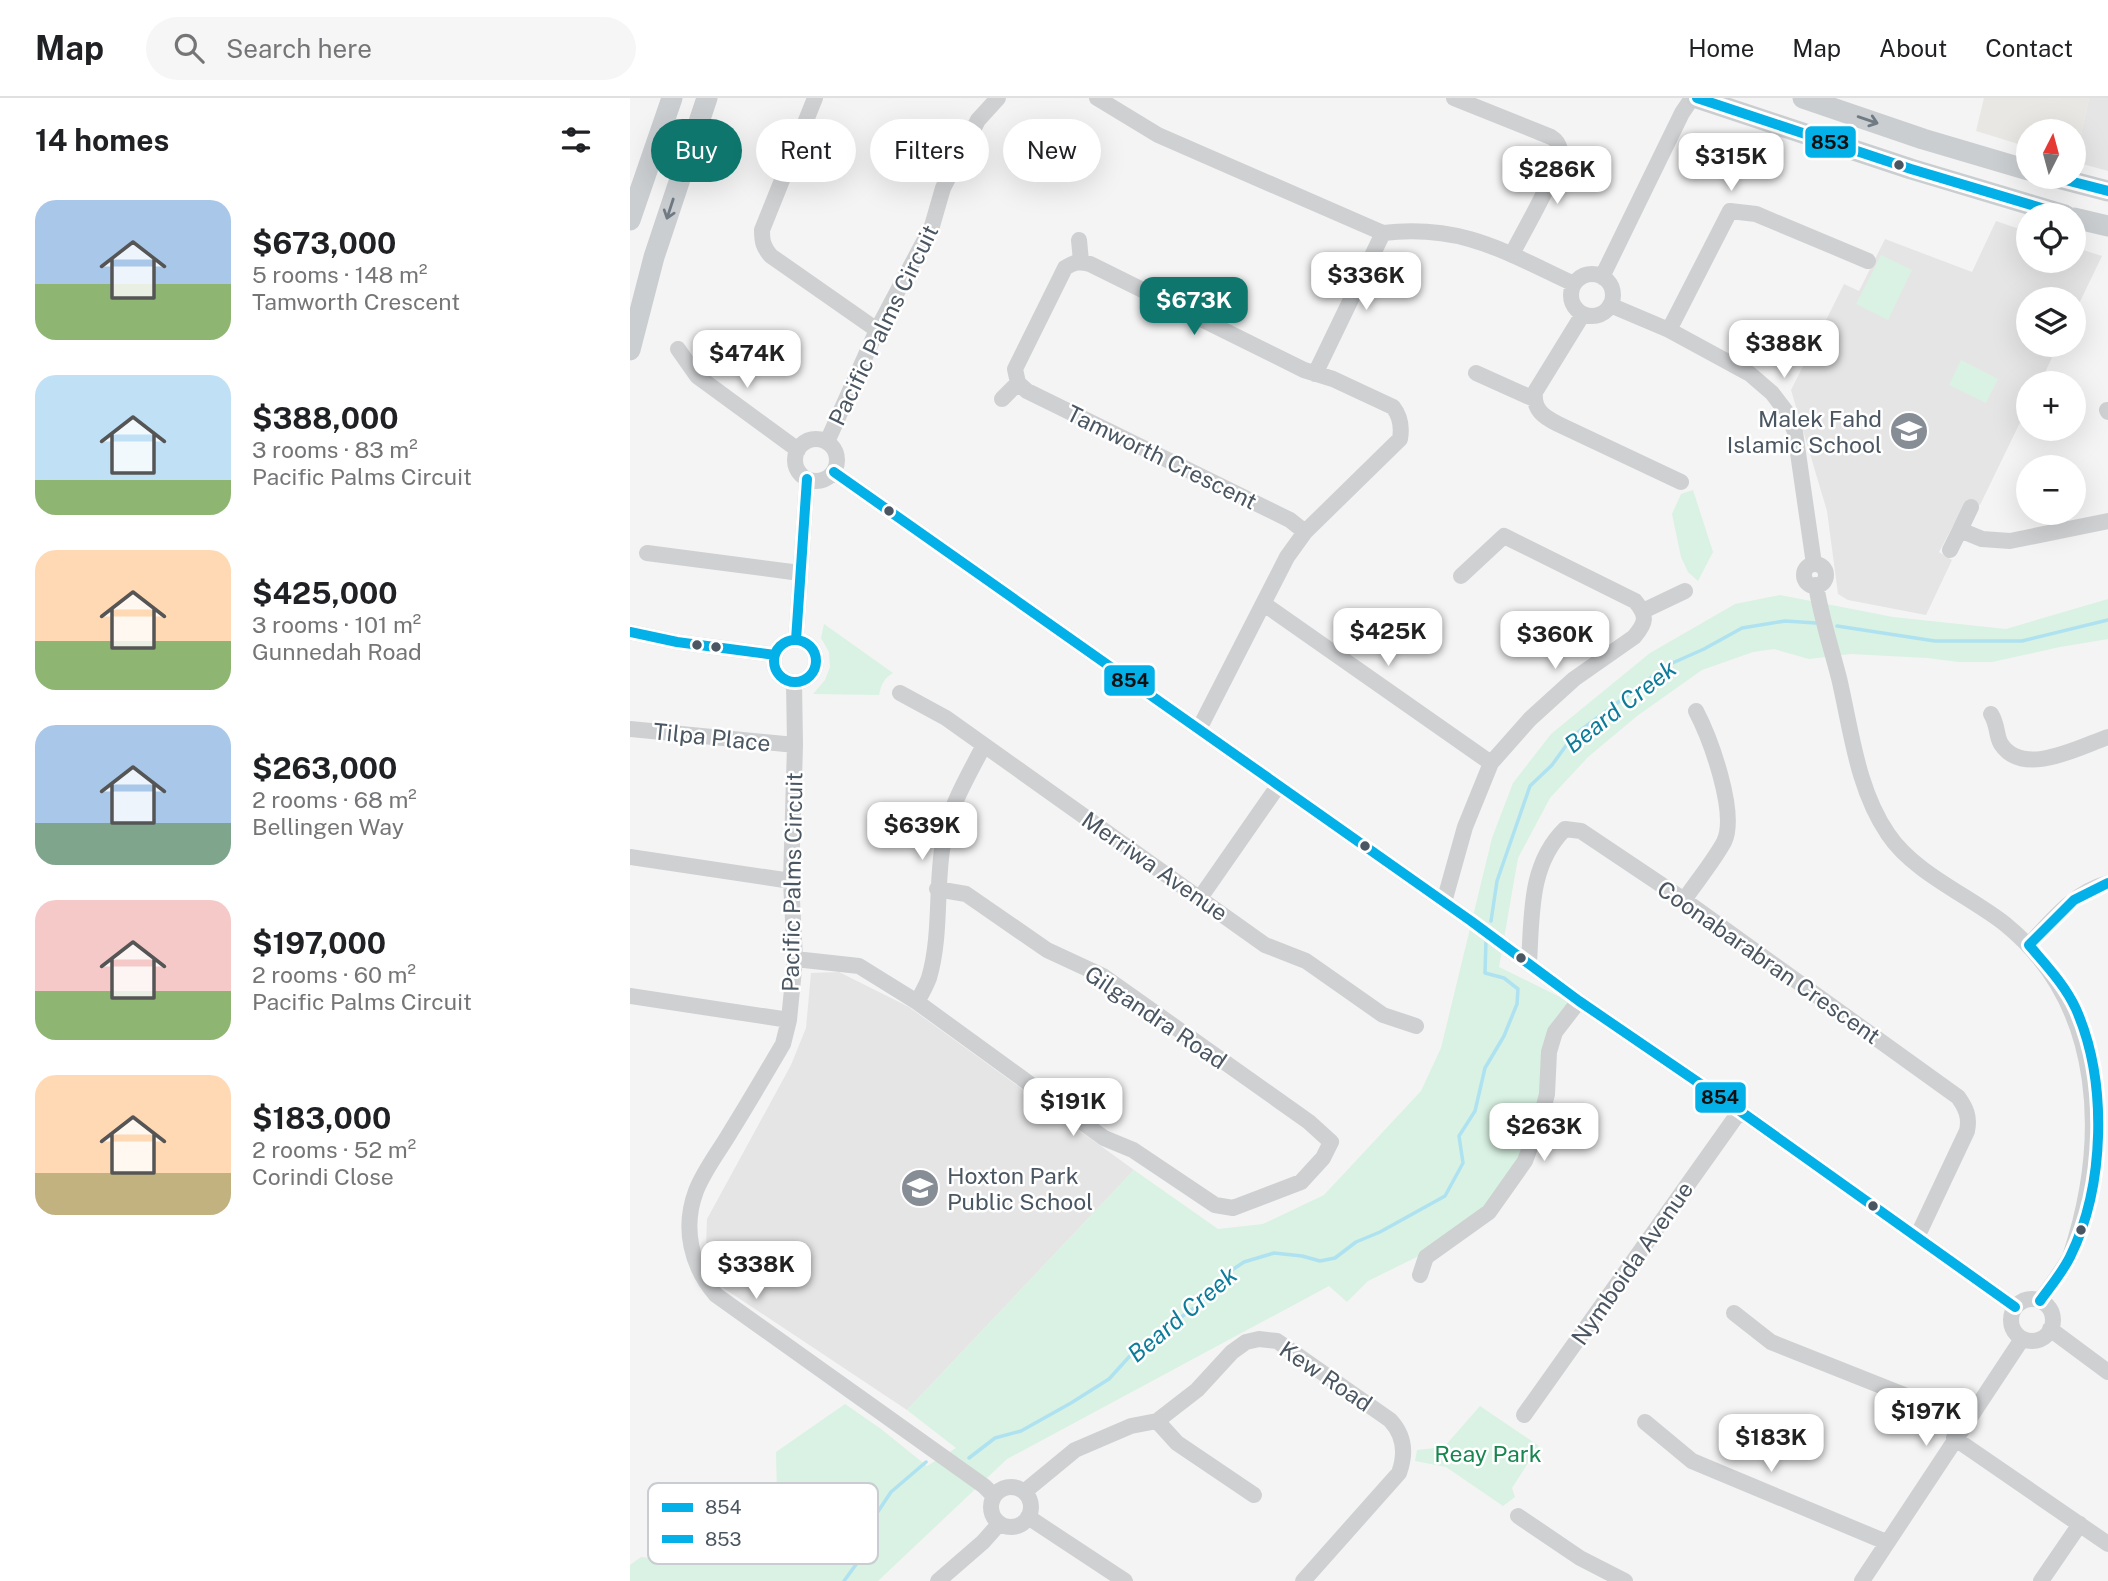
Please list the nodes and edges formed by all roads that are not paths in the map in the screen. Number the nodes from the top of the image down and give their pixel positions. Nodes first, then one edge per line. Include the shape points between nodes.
1 (672, 98) edge
2 (707, 98) edge
3 (815, 98) edge
4 (998, 98) edge
5 (1097, 98) edge
6 (1454, 98) edge
7 (1695, 98) edge
8 (1803, 98) edge
9 (2016, 166) edge
10 (2086, 185) edge
11 (2108, 191) edge
12 (2025, 203) edge
13 (630, 220) edge
14 (2086, 221) edge
15 (2108, 226) edge
16 (1383, 233) junction
17 (1079, 240) dead end
18 (1512, 254) junction
19 (1081, 261) junction
20 (1868, 261) dead end
21 (1602, 277) junction
22 (1574, 284) junction
23 (1610, 305) junction
24 (1583, 314) junction
25 (877, 330) junction
26 (1669, 330) junction
27 (678, 349) dead end
28 (630, 350) edge
29 (1476, 373) dead end
30 (1315, 374) junction
31 (1018, 383) junction
32 (1002, 399) dead end
33 (1534, 399) junction
34 (827, 442) junction
35 (798, 450) junction
36 (834, 472) junction
37 (807, 479) junction
38 (1681, 482) dead end
39 (1971, 507) dead end
40 (2108, 521) edge
41 (1960, 530) junction
42 (1305, 532) junction
43 (1950, 550) dead end
44 (648, 553) dead end
45 (800, 573) junction
46 (1461, 576) dead end
47 (1685, 591) dead end
48 (1264, 604) junction
49 (1643, 611) junction
50 (630, 632) edge
51 (796, 640) junction
52 (775, 655) junction
53 (794, 682) junction
54 (900, 693) dead end
55 (1696, 711) dead end
56 (1991, 714) dead end
57 (630, 729) edge
58 (1199, 729) junction
59 (2108, 737) edge
60 (795, 745) junction
61 (984, 745) junction
62 (1492, 763) junction
63 (1278, 786) junction
64 (630, 857) edge
65 (791, 881) junction
66 (2108, 883) edge
67 (937, 888) junction
68 (1200, 898) junction
69 (1684, 900) junction
70 (1444, 902) junction
71 (2029, 945) junction
72 (795, 959) junction
73 (1529, 963) junction
74 (630, 996) edge
75 (1579, 1001) junction
76 (917, 1002) junction
77 (789, 1020) junction
78 (1416, 1026) dead end
79 (1740, 1111) junction
80 (1917, 1237) junction
81 (1420, 1275) dead end
82 (2040, 1301) junction
83 (2015, 1307) junction
84 (1734, 1313) dead end
85 (2050, 1329) junction
86 (2022, 1339) junction
87 (2108, 1372) edge
88 (1524, 1415) dead end
89 (1967, 1420) junction
90 (1157, 1421) junction
91 (1645, 1422) dead end
92 (1954, 1438) junction
93 (989, 1491) junction
94 (1024, 1492) junction
95 (1254, 1495) dead end
96 (1518, 1516) dead end
97 (1028, 1517) junction
98 (999, 1524) junction
99 (2080, 1524) junction
100 (1886, 1542) junction
101 (2108, 1544) edge
102 (1122, 1580) edge
103 (1864, 1580) edge
104 (938, 1581) edge
105 (1303, 1581) edge
106 (1625, 1581) edge
107 (2041, 1581) edge

1 - 13 main road
2 -> 28 main road via 654,257
3 - 25 street via 762,230 764,249
4 - 25 street, Pacific Palms Circuit via 978,120 943,188 932,226
5 - 16 street via 1158,135
6 - 18 street via 1558,143 1558,161
7 - 12 main road
7 - 21 street via 1682,113
8 -> 9 main road
10 - 11 main road
14 - 15 main road
16 - 18 street via 1446,232
16 - 30 street
17 - 19 street
18 - 22 street
19 - 30 street
19 - 31 street via 1065,268 1015,369
20 - 26 street via 1756,214 1730,211
21 - 22 street via 1586,275
21 - 23 street via 1612,290
22 - 24 street via 1571,300
23 - 24 street via 1600,314
23 - 26 street
24 - 33 street
25 - 34 street, Pacific Palms Circuit
26 - 71 street via 1750,374 1788,414 1795,432 1814,564 1826,572 1823,582 1816,585 1864,785 1888,834 1908,856
27 - 35 street via 697,376
29 - 33 street
30 - 42 street via 1393,407 1401,428 1400,439
31 - 32 street
31 - 42 street, Tamworth Crescent via 1290,520
33 - 38 street via 1542,416
34 - 35 street via 811,440
34 - 36 street via 836,455
35 - 37 street via 796,465
36 - 37 street via 824,480
36 - 58 street
37 - 45 street
39 - 41 street
40 - 41 street via 2010,541 1982,539
41 - 43 street
42 - 48 street
44 - 45 street
45 - 51 street
46 - 49 street via 1504,536 1635,601
47 - 49 street
48 - 58 street
48 - 62 street
49 - 62 street via 1641,629 1634,637 1574,679 1530,719
50 - 52 street
51 - 52 street via 785,643
51 - 53 street via 810,647 816,662 809,677
52 - 53 street via 776,671
53 - 60 street, Pacific Palms Circuit
54 - 61 street, Merriwa Avenue
55 - 69 street via 1707,733 1728,825 1725,840
56 - 59 street via 2000,743 2014,758 2036,761
57 - 60 street, Tilpa Place
58 - 63 street
60 - 65 street, Pacific Palms Circuit
61 - 67 street via 951,806
61 - 68 street, Merriwa Avenue
62 - 70 street via 1465,827
63 - 68 street
63 - 70 street
64 - 65 street
65 - 72 street, Pacific Palms Circuit
66 - 71 street via 2070,901
67 - 76 street via 935,944 928,980
67 - 76 street, Gilgandra Road via 966,894 1047,950 1103,976 1331,1142 1301,1182 1233,1208 1215,1205 1133,1150 1104,1138
68 - 78 street, Merriwa Avenue via 1265,946 1306,961 1383,1015
69 - 73 street, Coonabarabran Crescent via 1581,831 1565,829 1553,841 1534,889
69 - 80 street, Coonabarabran Crescent via 1958,1097 1965,1107 1967,1131
70 - 73 street
71 - 82 street via 2078,1012 2092,1044 2105,1111 2098,1182 2088,1213 2071,1256
72 - 76 street via 859,966
72 - 77 street, Pacific Palms Circuit
73 - 75 street
74 - 77 street
75 - 79 street
75 - 81 street via 1555,1032 1547,1094 1525,1161 1489,1212 1426,1257
77 - 93 street, Pacific Palms Circuit via 783,1044 696,1190 690,1220 696,1266 716,1295
79 - 80 street
79 - 88 street, Nymboida Avenue
80 - 83 street
82 - 83 street via 2026,1300
82 - 85 street via 2052,1314
83 - 86 street via 2011,1325
84 - 89 street via 1771,1342
85 - 86 street via 2040,1339
85 - 87 street
86 - 89 street
89 - 92 street
90 - 94 street, Kew Road via 1131,1426 1075,1450
90 - 95 street via 1177,1443
90 - 105 street, Kew Road via 1197,1390 1232,1352 1259,1339 1278,1341 1372,1405 1396,1427 1403,1449 1399,1473
91 - 100 street via 1692,1461
92 - 99 street
92 - 100 street
93 - 94 street via 1008,1487
93 - 98 street via 991,1514
94 - 97 street via 1031,1504
96 - 106 street via 1580,1558
97 - 98 street via 1012,1528
97 - 102 street
98 - 104 street
99 - 101 street
99 - 107 street
100 - 103 street

